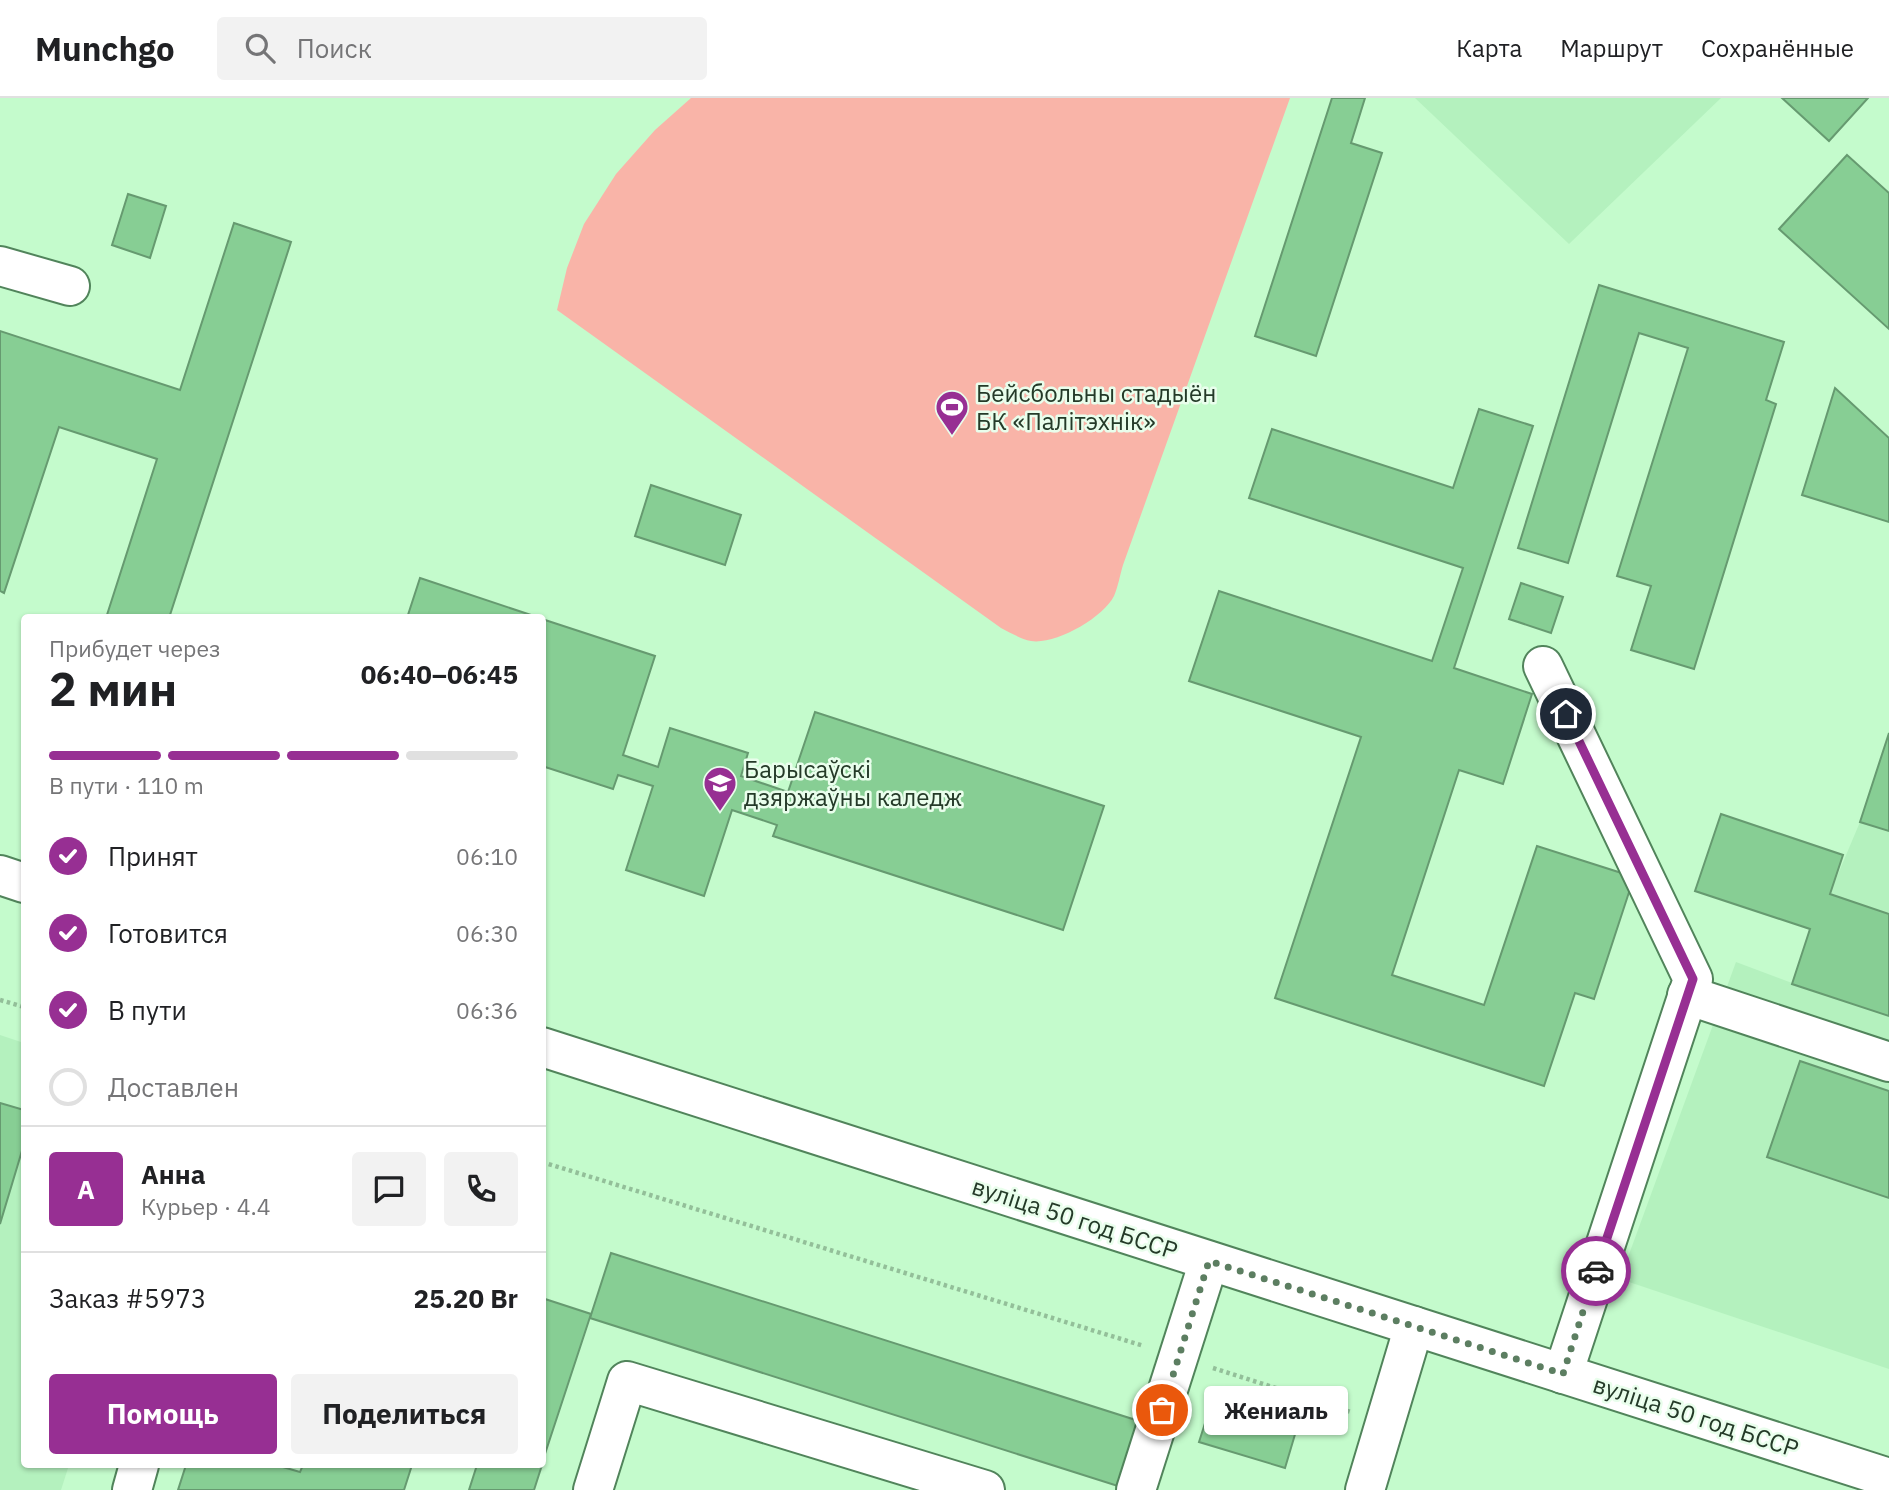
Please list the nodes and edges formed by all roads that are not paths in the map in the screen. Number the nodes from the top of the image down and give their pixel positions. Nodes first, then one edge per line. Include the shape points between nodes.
1 (0, 266) edge
2 (70, 286) dead end
3 (1543, 666) dead end
4 (0, 875) edge
5 (21, 882) edge
6 (1687, 995) junction
7 (546, 1048) edge
8 (1889, 1062) edge
9 (1209, 1261) junction
10 (1414, 1326) junction
11 (1563, 1374) junction
12 (1889, 1478) edge
13 (593, 1490) edge
14 (985, 1490) edge
15 (1136, 1490) edge
16 (1365, 1490) edge

1 - 2 street
3 - 6 street via 1693,979
4 - 5 street
6 - 8 street
6 - 11 street
7 - 9 street, вуліца 50 год БССР
9 - 10 street, вуліца 50 год БССР
9 - 15 street
10 - 11 street, вуліца 50 год БССР
10 - 16 street
11 - 12 street, вуліца 50 год БССР
13 - 14 street via 627,1381

